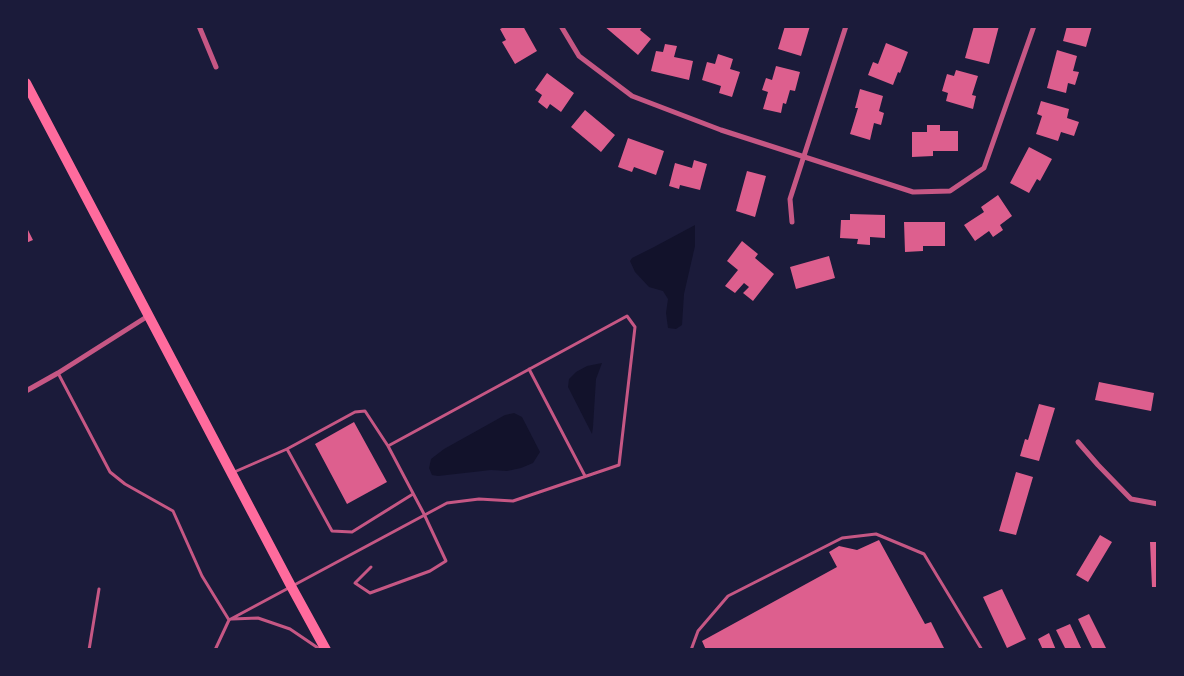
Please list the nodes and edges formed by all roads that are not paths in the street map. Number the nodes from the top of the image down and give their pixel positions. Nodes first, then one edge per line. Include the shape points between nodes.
1 (199, 26) edge
2 (561, 26) edge
3 (846, 26) edge
4 (1034, 26) edge
5 (216, 66) dead end
6 (26, 83) edge
7 (803, 156) junction
8 (792, 222) dead end
9 (148, 316) junction
10 (529, 369) junction
11 (58, 373) junction
12 (26, 391) edge
13 (1078, 442) dead end
14 (388, 446) junction
15 (287, 449) junction
16 (232, 473) junction
17 (586, 476) junction
18 (413, 494) junction
19 (1158, 504) edge
20 (424, 514) junction
21 (371, 567) dead end
22 (291, 586) junction
23 (99, 589) dead end
24 (229, 620) junction
25 (89, 650) edge
26 (215, 650) edge
27 (321, 650) edge
28 (326, 650) edge
29 (692, 650) edge
30 (982, 650) edge

1 - 5 street
2 - 7 street via 579,56 632,96 721,130
3 - 7 street
4 - 7 street via 984,168 950,191 913,192
6 - 9 main road
7 - 8 street via 790,199
9 - 11 street
9 - 16 main road
10 - 14 lane
10 - 17 lane
10 - 17 lane via 627,316 635,327 619,465
11 - 12 street
11 - 24 lane via 110,472 173,511 202,576
13 - 19 street via 1131,499
14 - 15 lane via 365,411 355,412
14 - 18 lane
15 - 16 lane
15 - 18 lane via 332,531 352,532
16 - 22 main road
17 - 20 lane via 513,501 447,502
18 - 20 lane
20 - 21 lane via 446,561 430,571 370,593 355,583
20 - 22 lane
22 - 24 lane
22 - 28 main road
23 - 25 lane
24 - 26 lane
24 - 27 lane via 258,618 290,629
29 - 30 lane via 698,631 728,596 842,538 876,534 924,554

